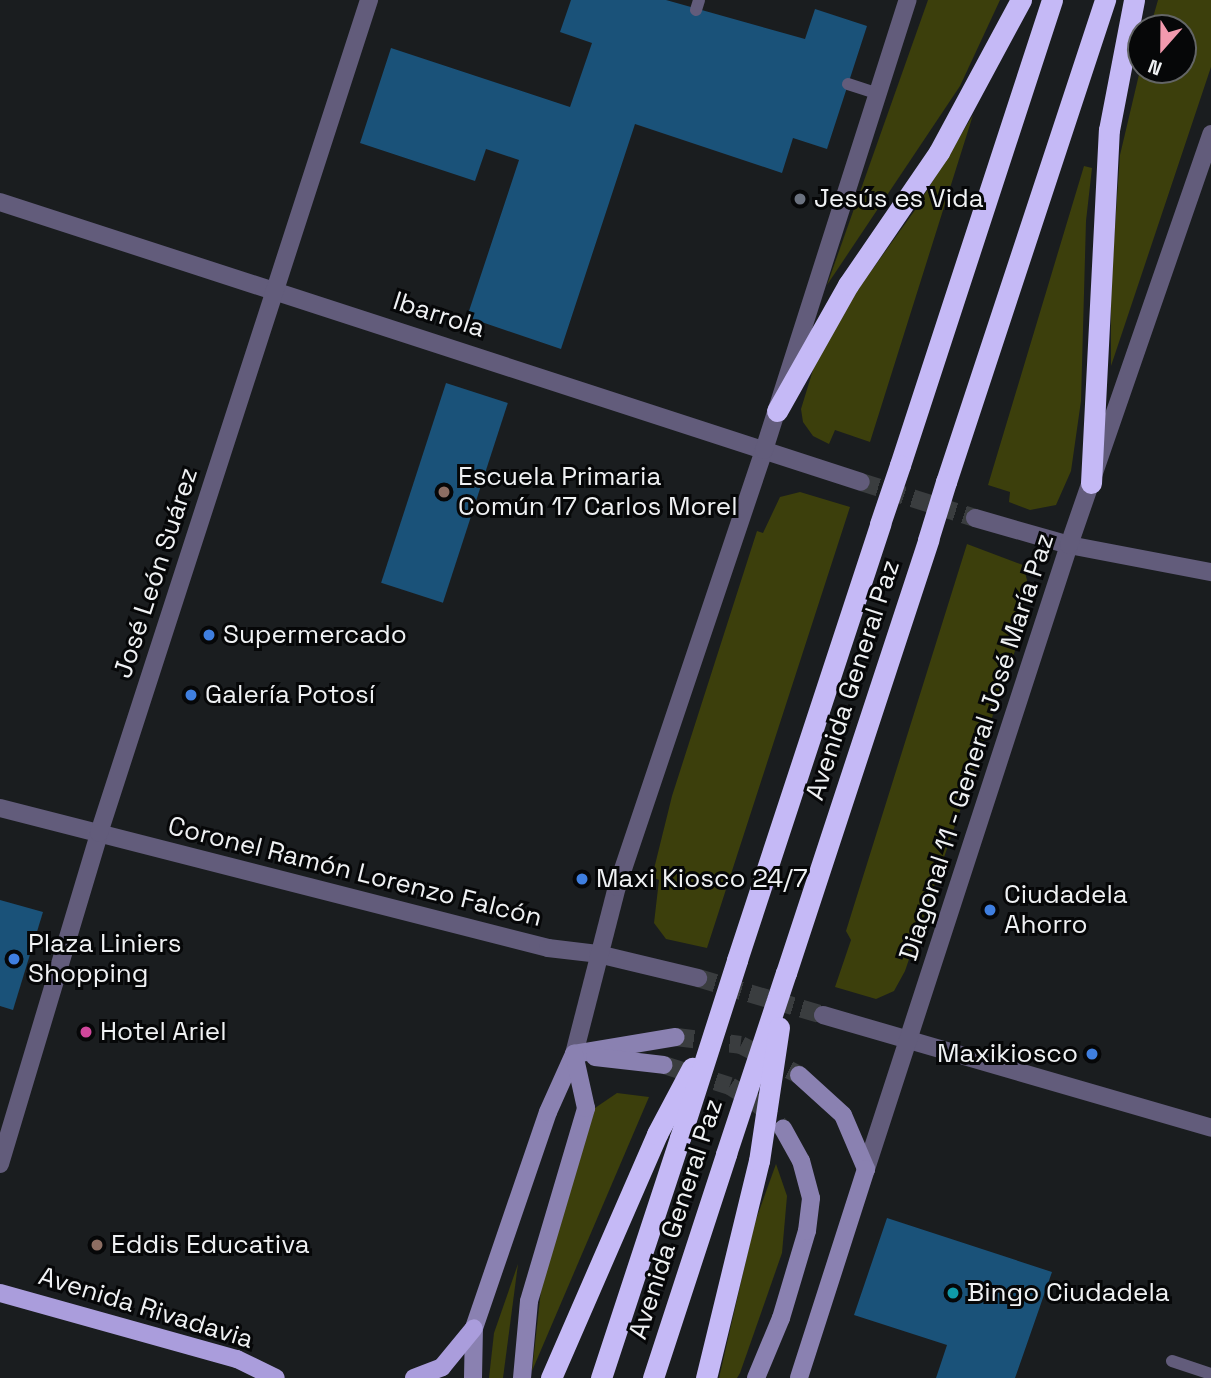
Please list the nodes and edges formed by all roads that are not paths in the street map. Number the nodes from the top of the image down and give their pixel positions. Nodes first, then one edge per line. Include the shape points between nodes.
1 (369, 0) edge
2 (908, 0) edge
3 (1021, 0) edge
4 (1052, 0) edge
5 (1105, 0) edge
6 (1134, 0) edge
7 (848, 84) dead end
8 (878, 94) junction
9 (1211, 134) edge
10 (0, 202) edge
11 (276, 289) junction
12 (777, 411) junction
13 (764, 450) junction
14 (861, 482) tunnel mouth
15 (1091, 483) junction
16 (975, 518) tunnel mouth
17 (1069, 545) junction
18 (1211, 572) edge
19 (0, 808) edge
20 (99, 833) junction
21 (598, 954) junction
22 (787, 971) junction
23 (698, 978) tunnel mouth
24 (719, 1016) junction
25 (823, 1016) tunnel mouth
26 (676, 1037) tunnel mouth
27 (910, 1044) junction
28 (574, 1054) junction
29 (664, 1065) tunnel mouth
30 (799, 1075) tunnel mouth
31 (1211, 1128) edge
32 (783, 1129) tunnel mouth
33 (0, 1164) edge
34 (866, 1169) junction
35 (0, 1293) edge
36 (474, 1328) junction
37 (1172, 1361) dead end
38 (1211, 1374) edge
39 (276, 1378) edge
40 (414, 1378) edge
41 (472, 1378) edge
42 (522, 1378) edge
43 (551, 1378) edge
44 (601, 1378) edge
45 (653, 1378) edge
46 (706, 1378) edge
47 (756, 1378) edge
48 (799, 1378) edge

1 - 11 street, José León Suárez
2 - 8 street
3 - 12 highway via 939,152 848,285
4 - 24 highway, Avenida General Paz, bridge
5 - 22 highway, Avenida General Paz, bridge
6 - 15 highway via 1109,130
7 - 8 lane
8 - 12 street
9 - 15 street, Diagonal 11 - General José María Paz
10 - 11 street, Ibarrola
11 - 13 street, Ibarrola
11 - 20 street, José León Suárez
12 - 13 street
13 - 14 street, Ibarrola
13 - 21 street
15 - 17 street, Diagonal 11 - General José María Paz
16 - 17 street
17 - 18 street
17 - 27 street, Diagonal 11 - General José María Paz
19 - 20 street, Coronel Ramón Lorenzo Falcón
20 - 21 street, Coronel Ramón Lorenzo Falcón via 548,948
20 - 33 street, José León Suárez
21 - 23 street, Coronel Ramón Lorenzo Falcón
21 - 28 street
22 - 45 highway, Avenida General Paz, bridge
22 - 46 highway, bridge via 759,1161
24 - 43 highway, bridge via 657,1134
24 - 44 highway, Avenida General Paz, bridge
25 - 27 street
26 - 28 main road
27 - 31 street
27 - 34 street, Diagonal 11 - General José María Paz
28 - 29 main road
28 - 36 main road via 548,1112
28 - 42 main road via 586,1108 529,1301
30 - 34 main road via 843,1115
32 - 47 main road via 801,1161 811,1198 807,1231 781,1318
34 - 48 main road, Diagonal 11 - General José María Paz
35 - 39 main road, Avenida Rivadavia via 237,1359
36 - 40 main road via 442,1367
36 - 41 main road
37 - 38 lane

